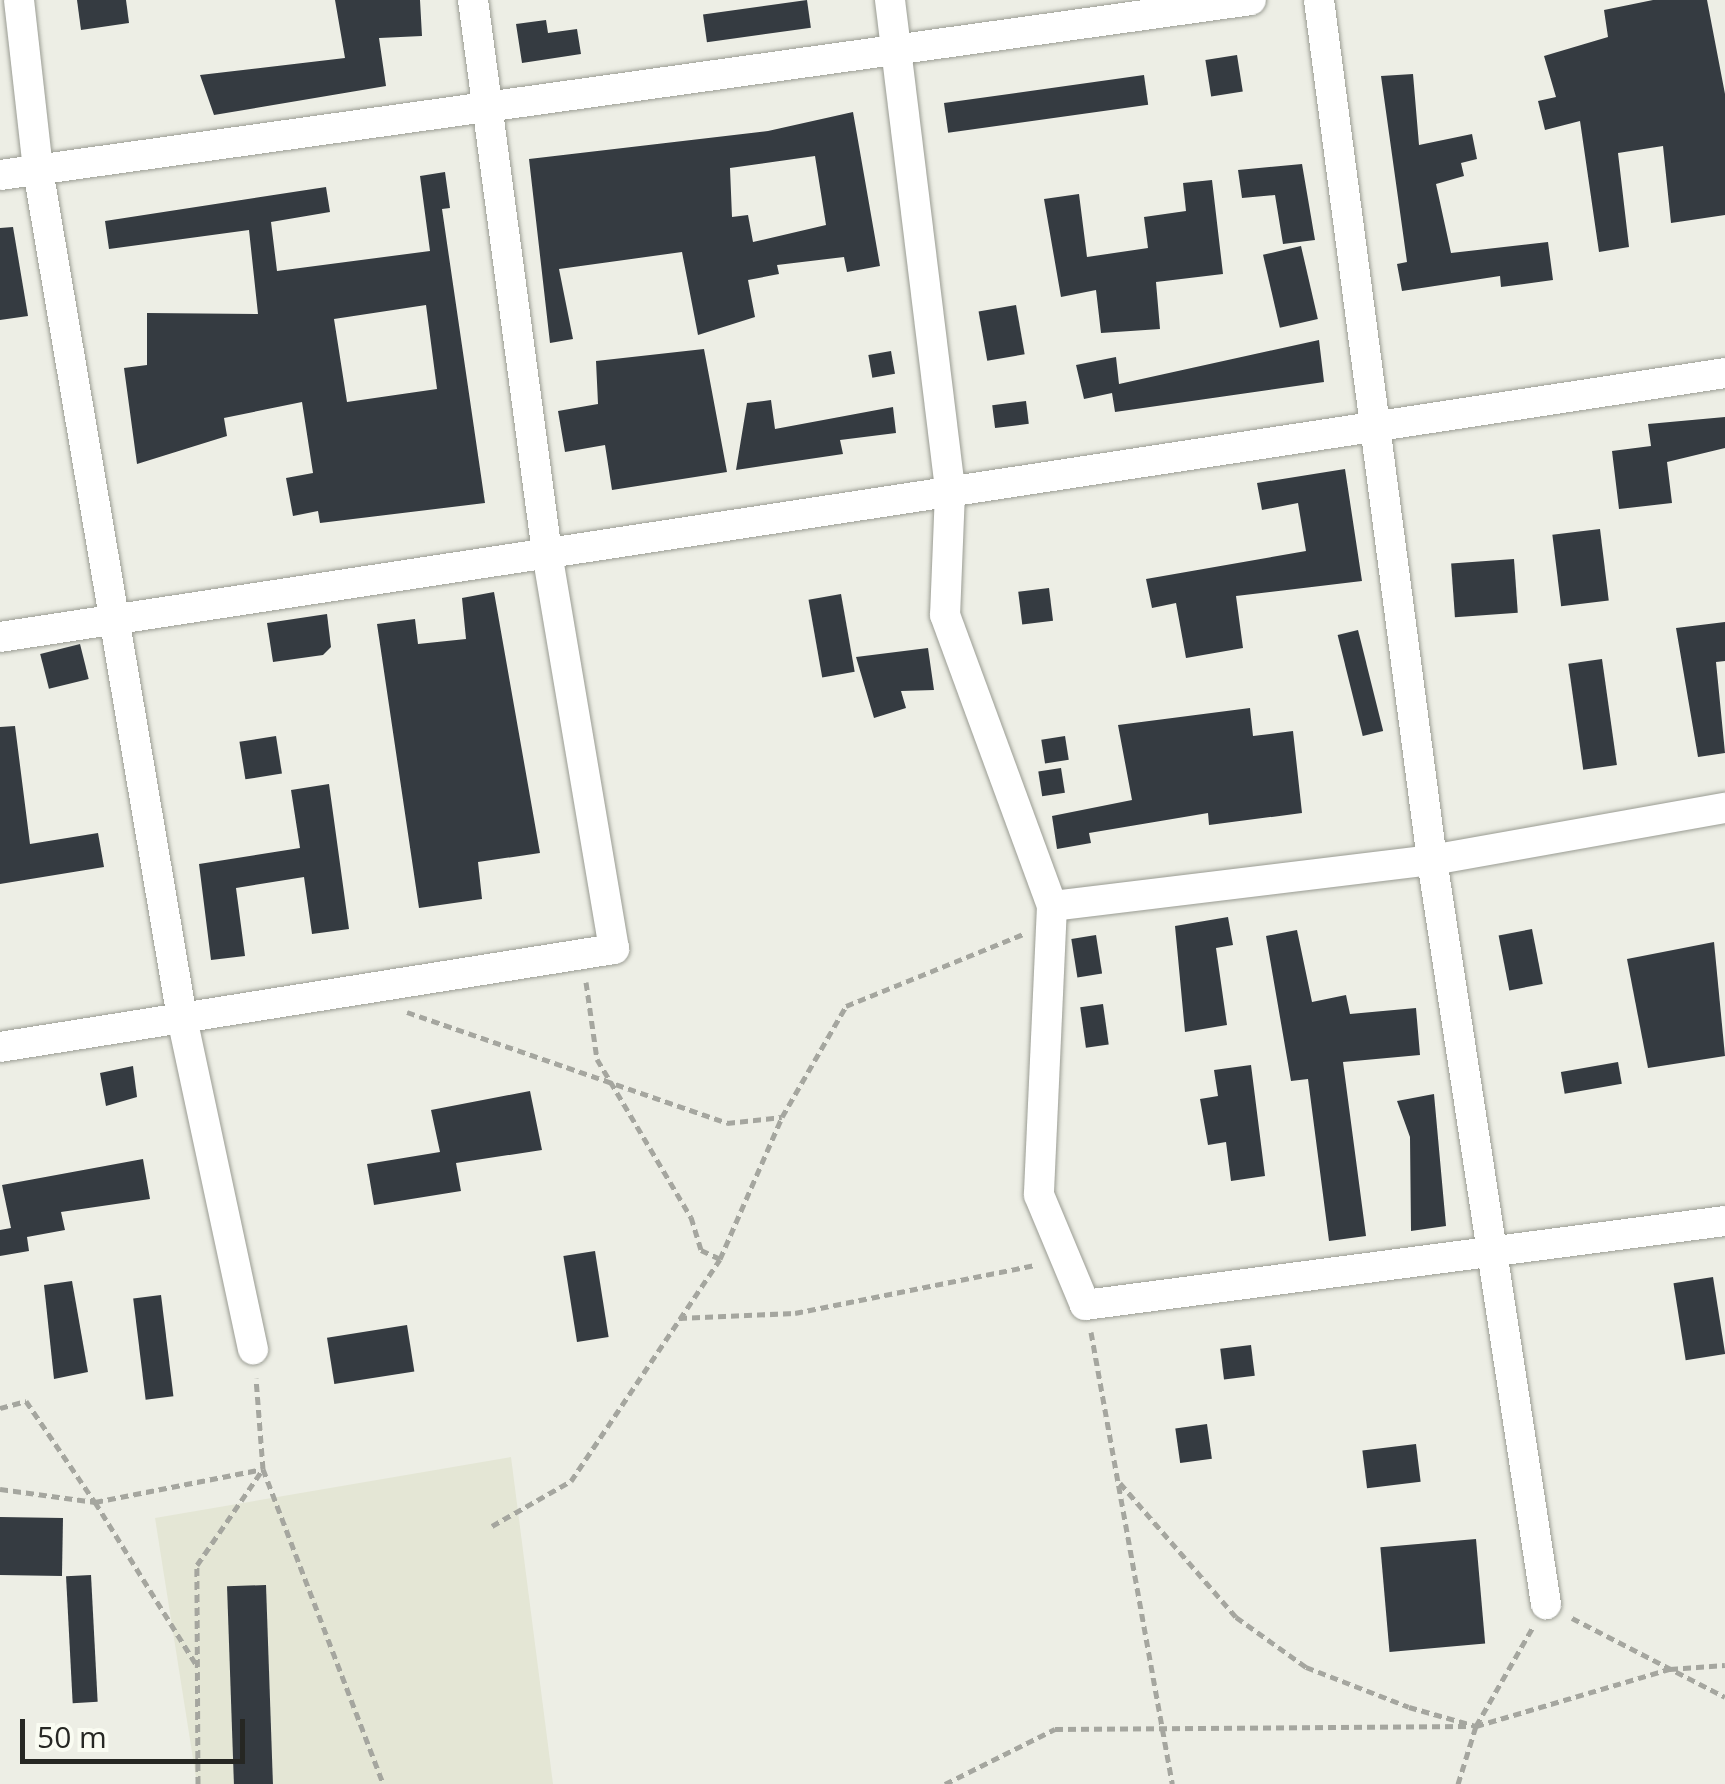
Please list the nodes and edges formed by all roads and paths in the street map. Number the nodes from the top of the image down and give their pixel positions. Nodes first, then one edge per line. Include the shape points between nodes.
1 (19, 0) edge
2 (473, 0) edge
3 (890, 0) edge
4 (1251, 0) edge
5 (1319, 0) edge
6 (896, 50) junction
7 (491, 106) junction
8 (38, 170) junction
9 (0, 175) edge
10 (1725, 373) edge
11 (1372, 427) junction
12 (950, 492) junction
13 (547, 554) junction
14 (116, 619) junction
15 (0, 637) edge
16 (1725, 808) edge
17 (1432, 860) junction
18 (1052, 906) junction
19 (590, 953) junction
20 (353, 990) junction
21 (182, 1018) junction
22 (0, 1046) edge
23 (610, 1082) junction
24 (782, 1116) junction
25 (1725, 1221) edge
26 (1496, 1251) junction
27 (720, 1259) junction
28 (1070, 1269) junction
29 (1086, 1305) junction
30 (679, 1318) junction
31 (253, 1349) joint
32 (0, 1408) edge
33 (264, 1469) junction
34 (1120, 1483) junction
35 (0, 1489) edge
36 (95, 1502) junction
37 (492, 1526) dead end
38 (1546, 1604) junction
39 (1725, 1664) edge
40 (198, 1666) junction
41 (1670, 1669) junction
42 (1725, 1697) edge
43 (1162, 1724) junction
44 (1476, 1726) junction
45 (198, 1784) edge
46 (384, 1784) edge
47 (945, 1784) edge
48 (1172, 1784) edge
49 (1458, 1784) edge

1 - 8 street
2 - 7 street
3 - 6 street
4 - 6 street
5 - 11 street
6 - 7 street
6 - 12 street
7 - 8 street
7 - 13 street
8 - 9 street
8 - 14 street
10 - 11 street
11 - 12 street
11 - 17 street
12 - 13 street
12 - 18 street via 945,615
13 - 14 street
13 - 19 street via 614,949
14 - 15 street
14 - 21 street
16 - 17 street
17 - 18 street
17 - 26 street
18 - 24 path via 1033,930 846,1006
18 - 28 street via 1038,1196
19 - 20 street
19 - 23 path via 597,1059
20 - 21 street
20 - 23 path
21 - 22 street
21 - 31 street
23 - 24 path via 726,1123
23 - 27 path via 691,1217 700,1250
24 - 27 path
25 - 26 street
26 - 29 street
26 - 38 street
27 - 30 path
28 - 29 street
28 - 30 path via 1024,1264 795,1313
29 - 34 path
30 - 37 path via 571,1480
31 - 33 path
32 - 36 path via 26,1400
33 - 36 path
33 - 40 path via 197,1565
33 - 46 path
34 - 43 path
34 - 44 path via 1236,1617 1306,1667
35 - 36 path
36 - 40 path
38 - 41 path
38 - 44 path
39 - 41 path
40 - 45 path
41 - 42 path
41 - 44 path
43 - 44 path
43 - 47 path via 1055,1730
43 - 48 path
44 - 49 path

